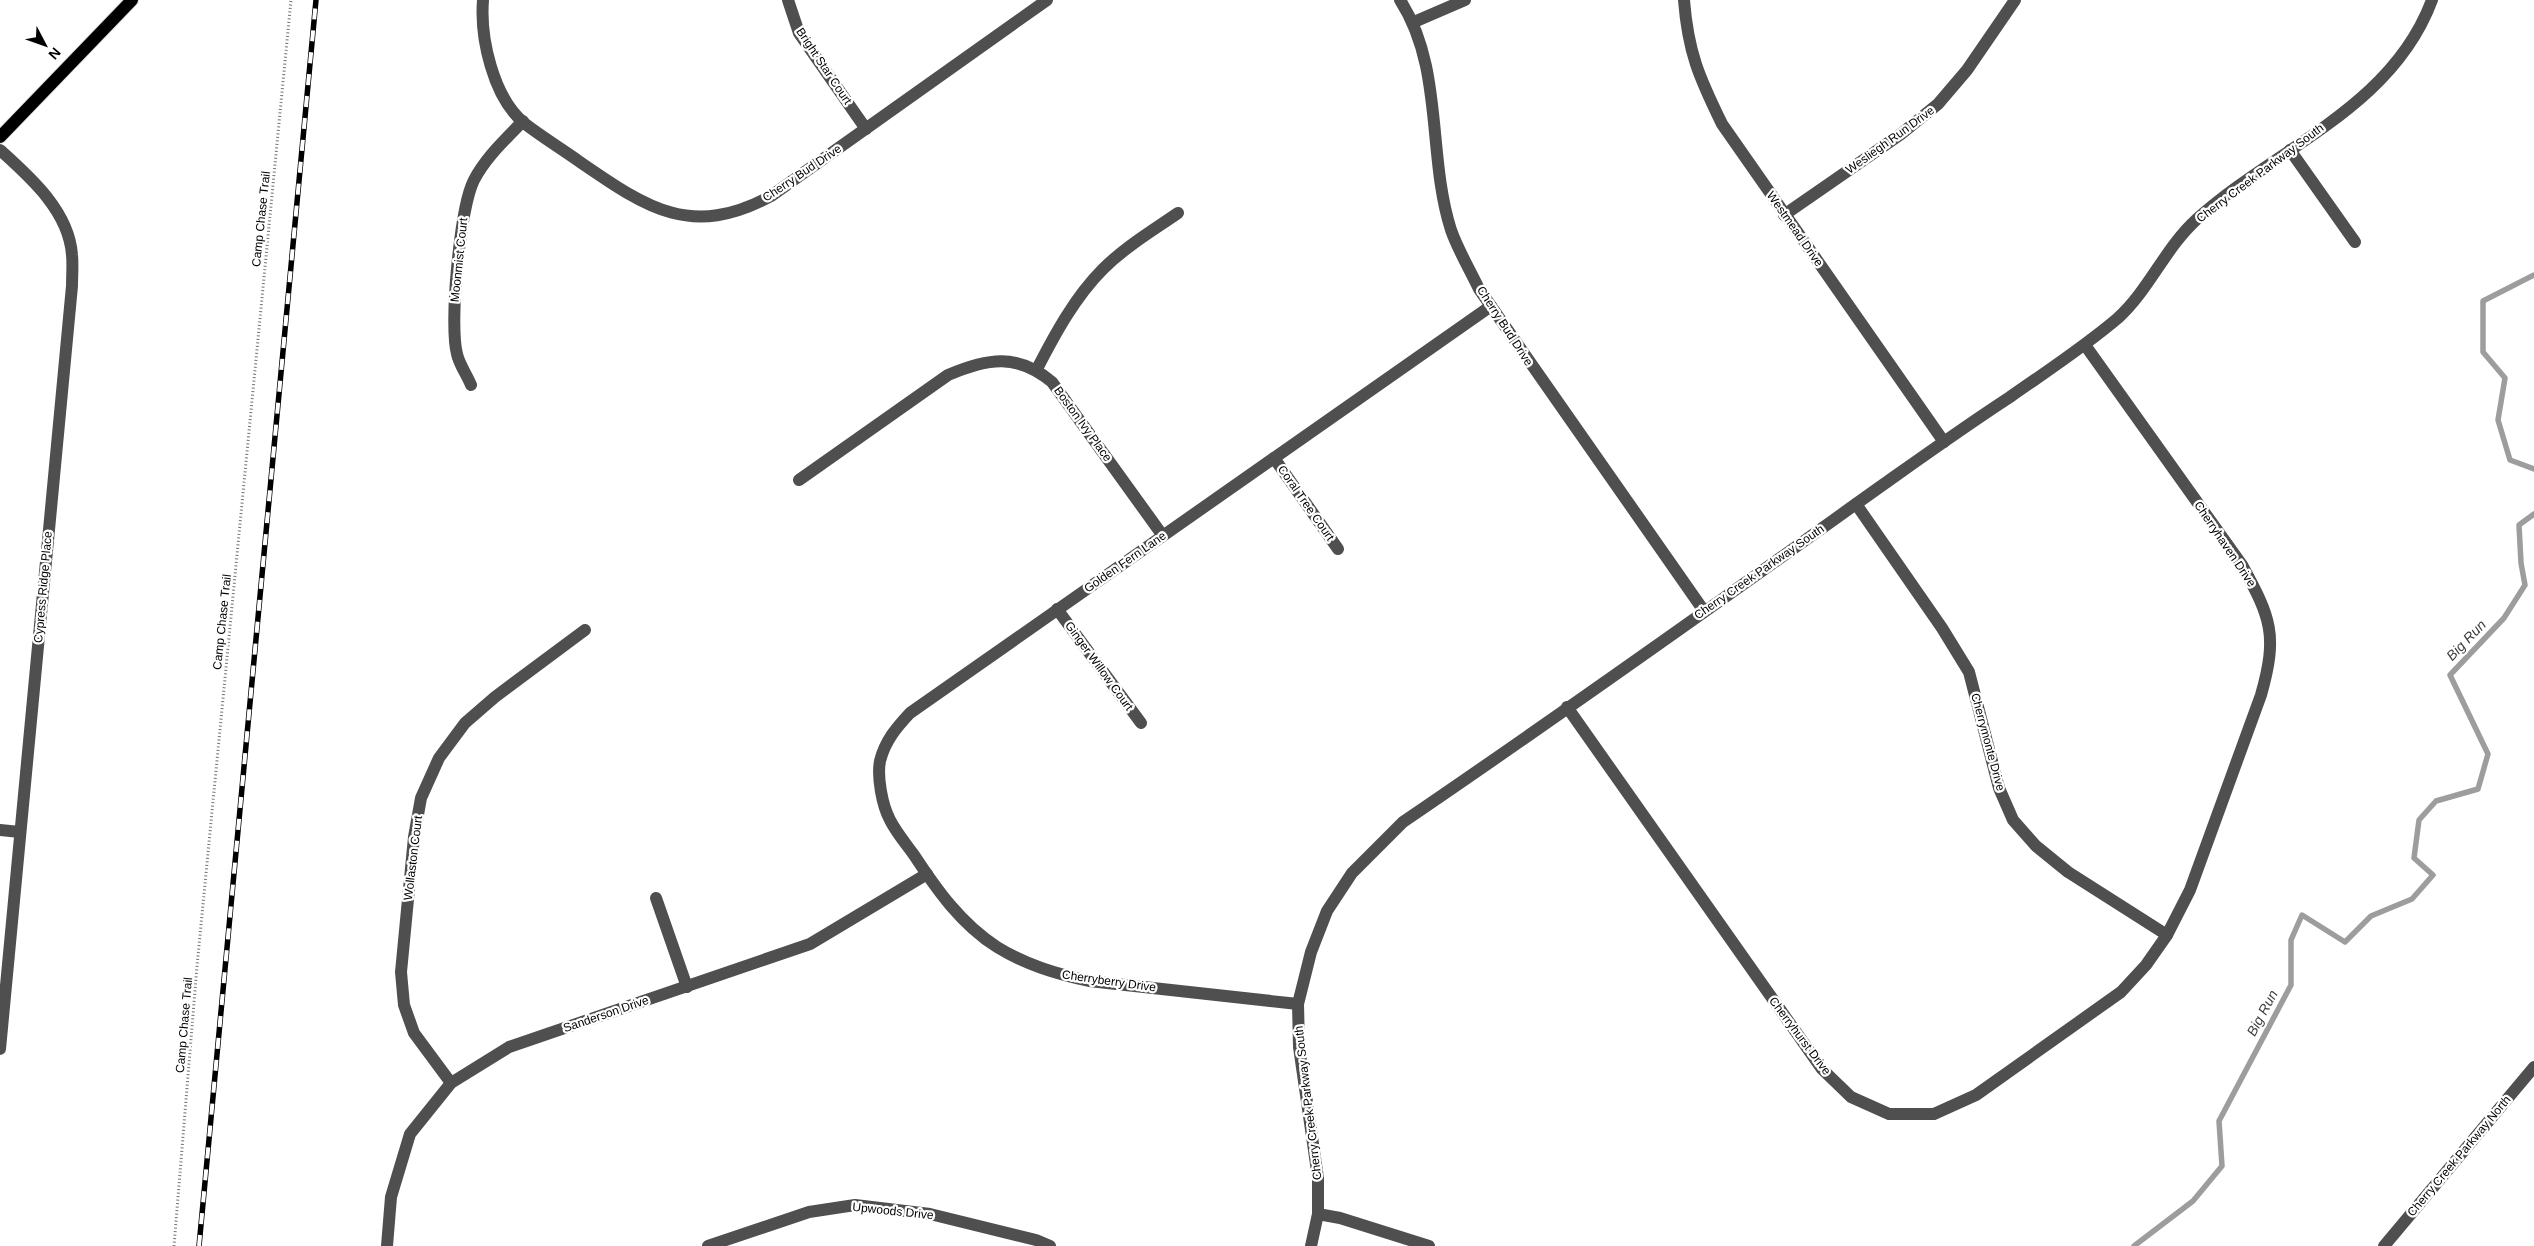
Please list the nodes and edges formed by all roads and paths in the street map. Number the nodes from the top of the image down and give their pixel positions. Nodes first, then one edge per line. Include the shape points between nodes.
1 (132, 0) edge
2 (291, 0) edge
3 (483, 0) edge
4 (788, 0) edge
5 (1047, 0) edge
6 (1400, 0) edge
7 (1464, 0) edge
8 (1684, 0) edge
9 (2015, 0) edge
10 (2432, 0) edge
11 (1414, 22) junction
12 (523, 122) junction
13 (866, 129) junction
14 (0, 137) edge
15 (0, 150) edge
16 (2290, 150) junction
17 (1178, 214) dead end
18 (1784, 215) junction
19 (2355, 242) dead end
20 (1491, 306) junction
21 (2085, 345) junction
22 (1037, 369) junction
23 (472, 385) dead end
24 (1944, 442) junction
25 (1274, 458) junction
26 (799, 480) dead end
27 (1856, 504) junction
28 (1163, 536) junction
29 (1338, 549) dead end
30 (1057, 609) junction
31 (1704, 611) junction
32 (585, 630) dead end
33 (1568, 707) junction
34 (1141, 723) dead end
35 (0, 830) edge
36 (20, 832) junction
37 (927, 874) junction
38 (656, 898) dead end
39 (2167, 935) junction
40 (687, 987) junction
41 (1298, 1004) junction
42 (0, 1049) edge
43 (2534, 1067) edge
44 (451, 1083) junction
45 (1318, 1214) junction
46 (174, 1246) edge
47 (387, 1246) edge
48 (708, 1246) edge
49 (1050, 1246) edge
50 (1311, 1246) edge
51 (1429, 1246) edge
52 (2384, 1246) edge

1 - 14 main road
2 - 46 path, Camp Chase Trail via 197,966
3 - 12 street, Cherry Bud Drive via 484,42 493,70 505,98
4 - 13 street, Bright Star Court via 799,33
5 - 13 street, Cherry Bud Drive
6 - 11 street, Cherry Bud Drive
7 - 11 street
8 - 18 street, Westmead Drive via 1686,33 1697,74 1722,124
9 - 18 street, Wesliegh Run Drive via 1967,70 1938,104 1901,134
10 - 16 street, Cherry Creek Parkway South via 2423,25 2399,61 2367,95
11 - 20 street, Cherry Bud Drive via 1423,50 1439,168 1452,230 1479,289
12 - 13 street, Cherry Bud Drive via 631,197 655,209 701,217 730,213 758,202
12 - 23 street, Moonmist Court via 489,156 473,182 463,217 453,320 457,354
15 - 36 street, Cypress Ridge Place via 33,180 50,202 65,228 72,254 71,296
16 - 19 street
16 - 21 street, Cherry Creek Parkway South via 2196,220 2168,251 2122,314
17 - 22 street via 1102,269 1055,334
18 - 24 street, Westmead Drive
20 - 25 street, Golden Fern Lane
20 - 31 street, Cherry Bud Drive
21 - 24 street, Cherry Creek Parkway South
21 - 39 street, Cherryhaven Drive via 2242,565 2263,602 2272,645 2261,695 2190,890
22 - 26 street, Boston Ivy Place via 1022,363 999,361 973,364 948,375
22 - 28 street, Boston Ivy Place via 1068,403
24 - 27 street, Cherry Creek Parkway South
25 - 28 street, Golden Fern Lane
25 - 29 street, Coral Tree Court
27 - 31 street, Cherry Creek Parkway South
27 - 39 street, Cherrymonte Drive via 1969,672 1999,788 2014,820 2036,846 2068,872
28 - 30 street, Golden Fern Lane
30 - 34 street, Ginger Willow Court
30 - 37 street, Golden Fern Lane via 910,713 890,735 880,762 881,788 887,812
31 - 33 street, Cherry Creek Parkway South
32 - 44 street, Wollaston Court via 465,723 439,758 421,798 414,837 401,972 404,1005 414,1034
33 - 39 street, Cherryhurst Drive via 1822,1069 1851,1097 1889,1114 1934,1114 1976,1096 2120,992 2146,965
33 - 41 street, Cherry Creek Parkway South via 1402,822 1352,873 1327,911 1311,952
35 - 36 street
36 - 42 street, Cypress Ridge Place
37 - 40 street, Sanderson Drive via 810,944
37 - 41 street, Cherryberry Drive via 945,900 970,926 1026,963 1090,981
38 - 40 street
40 - 44 street, Sanderson Drive via 509,1047
41 - 45 street, Cherry Creek Parkway South via 1299,1047 1318,1178
43 - 52 street, Cherry Creek Parkway North
44 - 47 street, Sanderson Drive via 410,1134 391,1197
45 - 50 street, Cherry Creek Parkway South
45 - 51 street
48 - 49 street, Upwoods Drive via 809,1212 855,1205 930,1214

